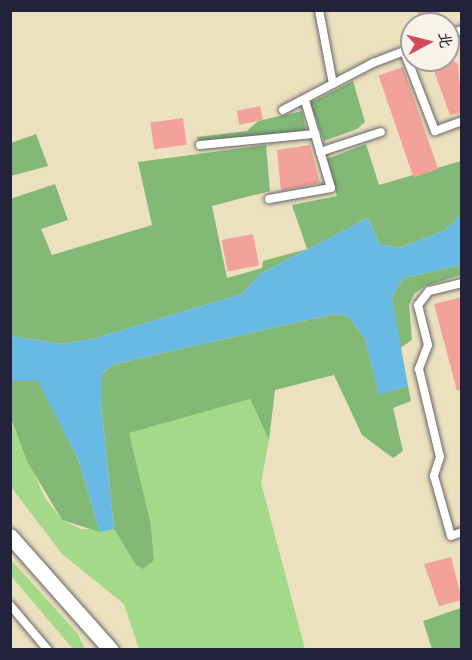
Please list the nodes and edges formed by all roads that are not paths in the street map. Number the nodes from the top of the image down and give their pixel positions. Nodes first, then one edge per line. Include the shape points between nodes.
1 (319, 10) edge
2 (400, 53) edge
3 (416, 72) edge
4 (333, 84) junction
5 (305, 100) junction
6 (283, 110) dead end
7 (462, 121) edge
8 (381, 132) dead end
9 (315, 134) junction
10 (200, 145) dead end
11 (320, 152) junction
12 (269, 199) dead end
13 (462, 283) edge
14 (462, 532) edge
15 (10, 536) edge
16 (10, 605) edge
17 (48, 650) edge
18 (111, 650) edge

1 - 4 lane
2 - 4 lane
3 - 7 lane via 435,131
4 - 5 lane
5 - 6 lane
5 - 9 lane
8 - 11 lane
9 - 10 lane
9 - 11 lane
11 - 12 lane via 331,188
13 - 14 lane via 429,291 418,305 428,345 418,369 440,458 434,476 451,536
15 - 18 street
16 - 17 lane

